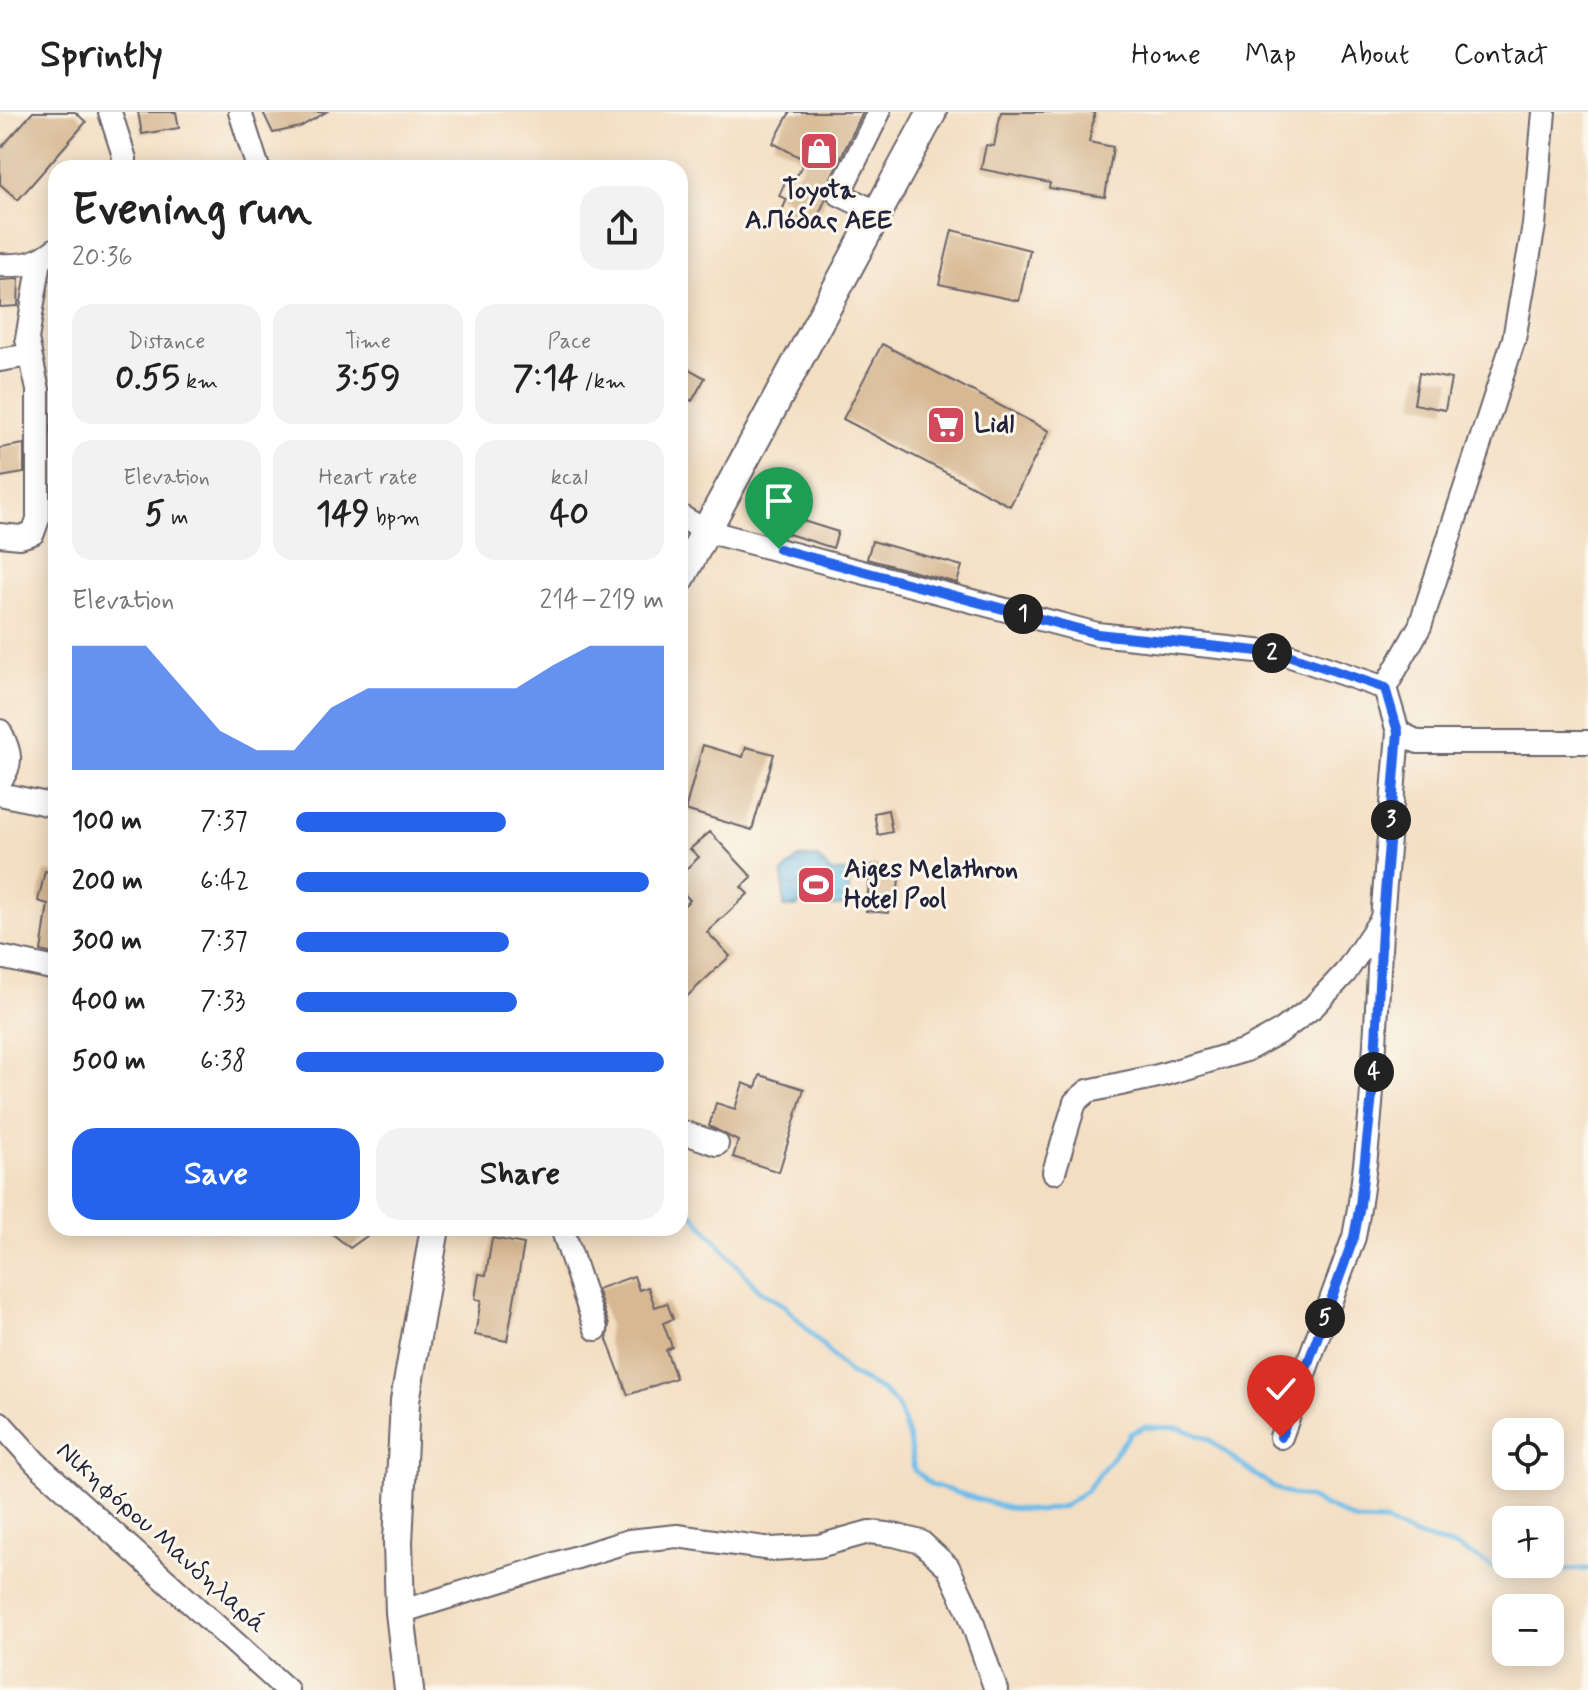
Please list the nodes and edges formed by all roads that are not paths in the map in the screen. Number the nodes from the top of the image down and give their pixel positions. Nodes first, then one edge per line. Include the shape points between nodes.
1 (110, 112) edge
2 (240, 112) edge
3 (879, 112) edge
4 (932, 112) edge
5 (1544, 112) edge
6 (124, 160) edge
7 (255, 160) edge
8 (878, 213) junction
9 (48, 255) edge
10 (0, 265) edge
11 (30, 355) junction
12 (0, 360) edge
13 (688, 521) edge
14 (706, 531) junction
15 (0, 535) edge
16 (688, 564) edge
17 (1385, 688) junction
18 (0, 731) edge
19 (1398, 732) junction
20 (1588, 742) edge
21 (0, 781) edge
22 (0, 794) edge
23 (48, 804) edge
24 (1383, 915) junction
25 (0, 957) edge
26 (48, 967) edge
27 (688, 1134) edge
28 (717, 1144) dead end
29 (1054, 1172) dead end
30 (434, 1236) edge
31 (565, 1236) edge
32 (596, 1329) dead end
33 (0, 1423) edge
34 (1281, 1437) dead end
35 (400, 1612) junction
36 (287, 1690) edge
37 (409, 1690) edge
38 (996, 1690) edge

1 - 6 street
2 - 7 street
3 - 8 street via 839,194
4 - 8 main road
5 - 17 street via 1534,225 1514,339 1420,626
8 - 14 main road
9 - 10 street via 16,266
9 - 11 street via 27,339
11 - 12 street
11 - 15 street via 38,390 38,519 33,533
13 - 14 street
14 - 16 main road
14 - 17 street via 1097,634 1285,654
17 - 19 street
18 - 21 street via 10,751 10,768
19 - 20 street via 1418,742
19 - 24 street
22 - 23 street
24 - 29 street via 1345,973 1281,1031 1246,1050 1088,1091 1075,1102
24 - 34 street via 1374,1077 1354,1237
25 - 26 street
27 - 28 street
30 - 35 main road via 405,1401
31 - 32 street
33 - 36 street, Νικηφόρου Μανδηλαρά via 36,1463
35 - 37 main road
35 - 38 street via 629,1541 677,1536 772,1549 819,1546 869,1532 894,1535 921,1542 948,1567

